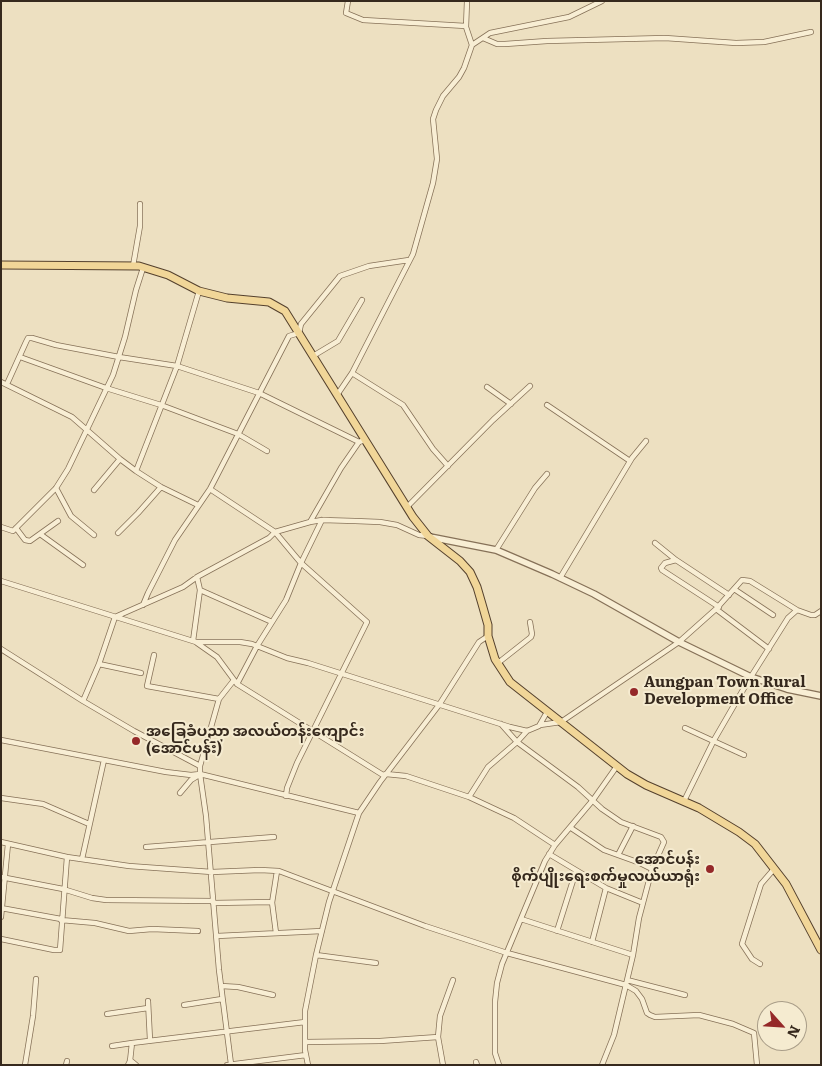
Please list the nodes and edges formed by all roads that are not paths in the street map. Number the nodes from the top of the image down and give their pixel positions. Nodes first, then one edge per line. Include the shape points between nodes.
1 (348, 1) edge
2 (466, 1) edge
3 (602, 1) edge
4 (466, 26) junction
5 (811, 32) dead end
6 (483, 38) junction
7 (472, 45) junction
8 (140, 204) dead end
9 (410, 260) junction
10 (3, 265) edge
11 (133, 266) junction
12 (143, 268) junction
13 (199, 291) junction
14 (362, 300) dead end
15 (299, 333) junction
16 (313, 356) junction
17 (20, 357) junction
18 (118, 357) junction
19 (177, 366) junction
20 (352, 373) junction
21 (1, 382) edge
22 (7, 384) junction
23 (530, 386) dead end
24 (106, 388) junction
25 (487, 388) dead end
26 (259, 393) junction
27 (337, 395) junction
28 (511, 404) junction
29 (161, 405) junction
30 (547, 406) dead end
31 (87, 430) junction
32 (238, 434) junction
33 (362, 441) junction
34 (646, 441) dead end
35 (266, 451) dead end
36 (120, 460) junction
37 (630, 461) junction
38 (448, 466) junction
39 (136, 471) junction
40 (548, 474) dead end
41 (160, 486) junction
42 (56, 488) junction
43 (210, 489) junction
44 (94, 490) dead end
45 (198, 505) junction
46 (407, 507) junction
47 (322, 520) junction
48 (58, 521) dead end
49 (310, 522) junction
50 (1, 527) edge
51 (16, 528) junction
52 (275, 532) junction
53 (118, 533) dead end
54 (40, 534) junction
55 (94, 536) dead end
56 (428, 536) junction
57 (655, 543) dead end
58 (496, 550) junction
59 (676, 560) junction
60 (301, 563) junction
61 (84, 565) dead end
62 (197, 577) junction
63 (560, 578) junction
64 (1, 581) edge
65 (734, 589) junction
66 (200, 590) junction
67 (729, 595) junction
68 (143, 605) junction
69 (718, 608) junction
70 (797, 610) junction
71 (820, 612) edge
72 (773, 615) dead end
73 (115, 616) junction
74 (272, 622) junction
75 (530, 622) dead end
76 (488, 636) junction
77 (194, 642) junction
78 (679, 642) junction
79 (257, 646) junction
80 (1, 649) edge
81 (769, 649) junction
82 (154, 655) dead end
83 (99, 664) junction
84 (498, 664) junction
85 (141, 673) dead end
86 (342, 674) junction
87 (752, 677) junction
88 (236, 682) junction
89 (821, 696) edge
90 (219, 699) junction
91 (83, 701) junction
92 (439, 705) junction
93 (547, 712) junction
94 (561, 722) junction
95 (500, 724) junction
96 (540, 725) junction
97 (685, 728) dead end
98 (312, 731) junction
99 (527, 731) junction
100 (1, 740) edge
101 (714, 740) junction
102 (517, 742) junction
103 (744, 755) dead end
104 (104, 760) junction
105 (200, 766) junction
106 (617, 766) junction
107 (200, 774) junction
108 (386, 774) junction
109 (180, 792) dead end
110 (286, 796) junction
111 (469, 797) junction
112 (1, 798) edge
113 (593, 800) junction
114 (684, 801) junction
115 (359, 813) junction
116 (89, 824) junction
117 (633, 826) junction
118 (571, 828) junction
119 (274, 837) dead end
120 (209, 841) junction
121 (1, 842) edge
122 (8, 844) junction
123 (555, 845) junction
124 (146, 847) dead end
125 (549, 854) junction
126 (618, 855) junction
127 (67, 857) junction
128 (82, 859) junction
129 (652, 869) junction
130 (774, 869) junction
131 (277, 871) junction
132 (576, 871) junction
133 (212, 872) junction
134 (3, 877) edge
135 (606, 888) junction
136 (64, 889) junction
137 (333, 891) junction
138 (213, 902) junction
139 (272, 903) junction
140 (643, 903) junction
141 (2, 908) edge
142 (1, 917) edge
143 (521, 919) junction
144 (61, 920) junction
145 (198, 931) dead end
146 (322, 931) junction
147 (557, 931) junction
148 (276, 933) junction
149 (217, 936) junction
150 (1, 939) edge
151 (592, 942) junction
152 (821, 950) edge
153 (508, 954) junction
154 (316, 955) junction
155 (633, 955) junction
156 (376, 963) dead end
157 (760, 964) dead end
158 (36, 978) dead end
159 (453, 980) dead end
160 (627, 983) junction
161 (221, 986) junction
162 (273, 995) dead end
163 (685, 995) dead end
164 (222, 999) junction
165 (148, 1001) dead end
166 (184, 1005) dead end
167 (148, 1008) junction
168 (107, 1014) dead end
169 (305, 1022) junction
170 (226, 1031) junction
171 (438, 1037) junction
172 (150, 1040) junction
173 (305, 1042) junction
174 (132, 1043) junction
175 (112, 1046) dead end
176 (306, 1056) junction
177 (278, 1059) junction
178 (129, 1062) edge
179 (231, 1064) edge
180 (244, 1064) edge
181 (25, 1065) edge
182 (136, 1065) edge
183 (227, 1065) edge
184 (278, 1065) edge
185 (308, 1065) edge
186 (443, 1065) edge
187 (499, 1065) edge
188 (602, 1065) edge
189 (757, 1065) edge

1 - 4 street via 346,13 363,20
2 - 4 street
3 - 6 street via 570,17
4 - 7 street
5 - 6 street via 764,42 736,43 665,38 497,44
6 - 7 street
7 - 9 street via 464,68 443,96 433,119 437,159 423,222
8 - 11 street
9 - 15 street via 369,266 340,276 301,324
9 - 20 street
10 - 11 main road
11 - 12 main road
12 - 13 main road via 168,275
12 - 18 street
13 - 15 main road via 227,298 269,302 285,311
13 - 19 street
14 - 16 street via 338,341
15 - 16 main road
15 - 26 street via 289,336
16 - 27 main road
17 - 18 street via 28,338
17 - 22 street
17 - 24 street
18 - 19 street
18 - 24 street
19 - 26 street
19 - 29 street
20 - 27 street
20 - 38 street via 403,405
21 - 22 street
22 - 31 street via 72,417
23 - 28 street
24 - 29 street
24 - 31 street
25 - 28 street
26 - 32 street
26 - 33 street
27 - 33 main road
28 - 38 street
29 - 32 street
29 - 39 street
30 - 37 street
31 - 36 street
31 - 42 street
32 - 35 street
32 - 43 street
33 - 46 main road
33 - 49 street via 341,468
34 - 37 street
36 - 39 street
36 - 44 street
37 - 63 street
38 - 46 street
39 - 41 street
40 - 58 street via 535,488
41 - 45 street
41 - 53 street
42 - 51 street
42 - 55 street via 71,516
43 - 45 street
43 - 52 street
45 - 68 street via 167,555
46 - 56 main road
47 - 49 street
47 - 56 street via 380,522
47 - 60 street
48 - 54 street
49 - 52 street
50 - 51 street via 13,532
51 - 54 street via 28,541
52 - 60 street
52 - 62 street
54 - 61 street
56 - 58 street
56 - 76 main road via 470,572 488,625
57 - 59 street
58 - 63 street
59 - 67 street
59 - 69 street via 665,563 662,570
60 - 74 street via 286,600
60 - 86 street via 367,622
62 - 66 street
62 - 68 street
63 - 78 street
64 - 73 street
65 - 67 street
65 - 70 street via 742,580 747,580
65 - 72 street
66 - 74 street
66 - 77 street
67 - 69 street
68 - 73 street
69 - 78 street
69 - 81 street
70 - 71 street via 811,615
70 - 81 street via 788,618
73 - 77 street
73 - 83 street
74 - 79 street
75 - 84 street via 531,637
76 - 84 main road
76 - 92 street via 479,642
77 - 79 street via 240,642
77 - 88 street via 217,657
78 - 87 street
78 - 94 street
79 - 86 street
79 - 88 street
80 - 91 street
81 - 87 street
82 - 90 street via 147,686
83 - 85 street
83 - 91 street
84 - 93 main road via 510,682
86 - 92 street
86 - 98 street
87 - 89 street
87 - 101 street
88 - 90 street
88 - 98 street
90 - 105 street
91 - 105 street
92 - 95 street
92 - 108 street
93 - 94 main road
93 - 96 street
94 - 96 street
94 - 106 main road
95 - 99 street
95 - 102 street
96 - 99 street
97 - 101 street
98 - 108 street via 382,775
98 - 110 street
99 - 102 street
100 - 104 street
101 - 103 street
101 - 114 street
102 - 111 street via 488,767
102 - 113 street
104 - 107 street via 166,772
104 - 116 street
105 - 107 street
106 - 113 street
106 - 114 main road via 646,785
107 - 109 street
107 - 110 street
107 - 120 street
108 - 111 street via 406,776
108 - 115 street
110 - 115 street
111 - 123 street via 514,818
112 - 116 street via 43,804
113 - 117 street via 621,822
113 - 118 street
114 - 130 main road via 755,844
115 - 137 street
116 - 128 street
117 - 126 street
117 - 129 street via 663,839
118 - 123 street
118 - 126 street via 604,850
119 - 120 street
120 - 124 street
120 - 133 street
121 - 122 street
122 - 127 street
122 - 134 street
123 - 125 street
125 - 132 street
125 - 143 street
126 - 129 street
127 - 128 street
127 - 136 street
128 - 133 street
129 - 140 street
130 - 152 main road via 786,884
130 - 157 street via 760,884 742,944 752,959
131 - 133 street
131 - 137 street
131 - 139 street
132 - 135 street
132 - 147 street
133 - 138 street
134 - 136 street
134 - 141 street
135 - 140 street
135 - 151 street
136 - 138 street via 106,900
136 - 144 street
137 - 146 street
137 - 153 street
138 - 139 street
138 - 149 street
139 - 148 street
140 - 155 street
141 - 142 street
141 - 144 street
143 - 147 street
143 - 153 street
144 - 145 street via 129,931
144 - 150 street via 60,950
146 - 148 street
146 - 154 street
147 - 151 street
148 - 149 street
149 - 161 street
151 - 155 street
153 - 160 street
153 - 187 street via 502,964 495,1002 495,1053
154 - 156 street
154 - 169 street
155 - 160 street
158 - 181 street
159 - 171 street via 440,1016
160 - 163 street
160 - 188 street via 614,1035
160 - 189 street via 642,999 647,1013 655,1017 699,1015 751,1031 755,1036
161 - 162 street
161 - 164 street
164 - 166 street
164 - 170 street
165 - 167 street
167 - 168 street
167 - 172 street
169 - 170 street
169 - 173 street
170 - 172 street
170 - 179 street
171 - 173 street
171 - 186 street
172 - 174 street
173 - 176 street
174 - 175 street
174 - 178 street
176 - 177 street
176 - 185 street
177 - 180 street
177 - 184 street
178 - 182 street
179 - 180 street
179 - 183 street

